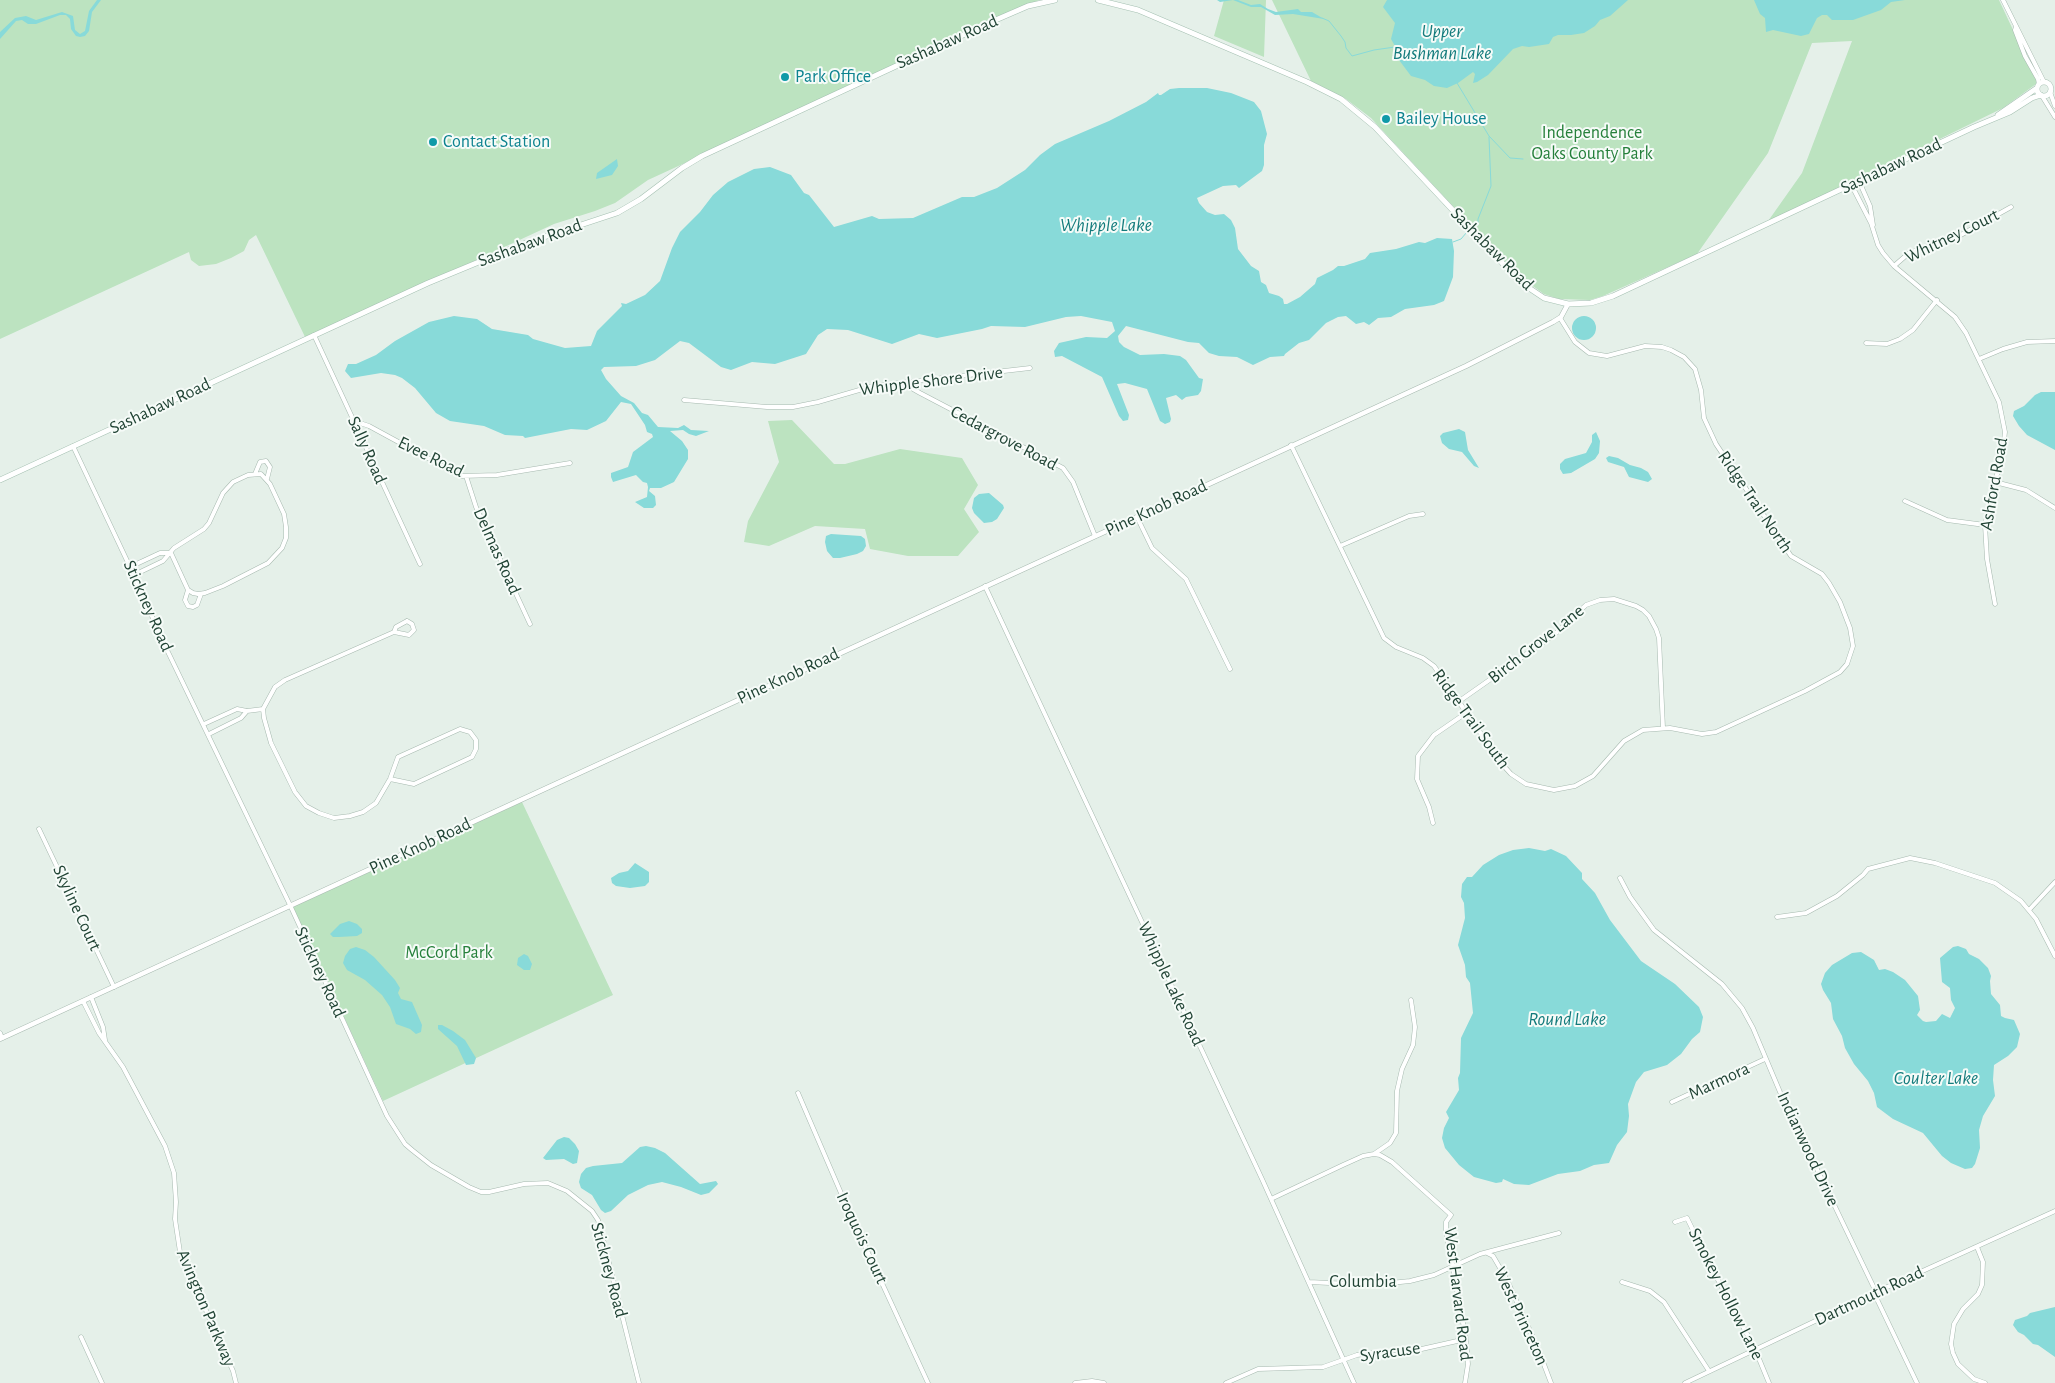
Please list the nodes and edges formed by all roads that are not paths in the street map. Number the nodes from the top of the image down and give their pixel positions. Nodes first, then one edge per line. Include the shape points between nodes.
1 (1055, 0) edge
2 (1098, 0) edge
3 (2003, 0) edge
4 (2055, 79) edge
5 (2042, 84) junction
6 (2052, 89) edge
7 (2042, 95) junction
8 (2055, 106) edge
9 (1996, 117) junction
10 (2055, 117) edge
11 (1859, 181) junction
12 (1851, 184) junction
13 (2011, 207) dead end
14 (1874, 229) junction
15 (1894, 266) junction
16 (1937, 300) junction
17 (1568, 304) junction
18 (1560, 318) junction
19 (314, 336) junction
20 (2055, 341) edge
21 (1866, 343) dead end
22 (1979, 360) junction
23 (1030, 368) dead end
24 (909, 382) junction
25 (684, 400) dead end
26 (356, 424) junction
27 (1291, 445) junction
28 (73, 446) junction
29 (570, 463) dead end
30 (255, 474) junction
31 (466, 476) junction
32 (267, 479) junction
33 (0, 480) edge
34 (1995, 482) junction
35 (1905, 501) dead end
36 (2055, 508) edge
37 (1423, 514) dead end
38 (1137, 517) junction
39 (1985, 525) junction
40 (1095, 536) junction
41 (1340, 546) junction
42 (170, 553) junction
43 (420, 564) dead end
44 (130, 567) junction
45 (134, 575) junction
46 (985, 586) junction
47 (188, 590) junction
48 (201, 594) junction
49 (1995, 604) dead end
50 (530, 624) dead end
51 (394, 632) junction
52 (1230, 669) dead end
53 (1458, 702) junction
54 (263, 709) junction
55 (247, 711) junction
56 (1466, 713) junction
57 (222, 716) junction
58 (204, 724) junction
59 (226, 725) junction
60 (1663, 728) junction
61 (209, 734) junction
62 (390, 779) junction
63 (1433, 823) dead end
64 (40, 829) dead end
65 (1620, 878) dead end
66 (2055, 882) edge
67 (290, 905) junction
68 (2029, 910) junction
69 (1777, 916) dead end
70 (2055, 956) edge
71 (114, 987) junction
72 (91, 997) junction
73 (1411, 1000) dead end
74 (83, 1001) junction
75 (1, 1037) edge
76 (105, 1040) junction
77 (1765, 1059) junction
78 (798, 1093) dead end
79 (1672, 1102) dead end
80 (1374, 1154) junction
81 (1271, 1199) junction
82 (2055, 1211) edge
83 (1675, 1222) dead end
84 (1559, 1232) dead end
85 (1977, 1247) junction
86 (1487, 1253) junction
87 (1452, 1266) junction
88 (1309, 1282) junction
89 (1622, 1282) dead end
90 (1875, 1293) junction
91 (81, 1337) dead end
92 (1466, 1339) junction
93 (1755, 1350) junction
94 (1344, 1361) junction
95 (1709, 1371) junction
96 (102, 1383) edge
97 (236, 1383) edge
98 (639, 1383) edge
99 (928, 1383) edge
100 (1075, 1383) edge
101 (1104, 1383) edge
102 (1226, 1383) edge
103 (1354, 1383) edge
104 (1465, 1383) edge
105 (1552, 1383) edge
106 (1684, 1383) edge
107 (1769, 1383) edge
108 (1917, 1383) edge
109 (1985, 1383) edge

1 - 19 main road, Sashabaw Road via 1028,6 1000,18 702,156 616,213 505,250
2 - 17 main road, Sashabaw Road via 1138,10 1341,99 1375,127 1520,282 1544,298
3 - 5 street
4 - 5 main road, Sashabaw Road
5 - 6 main road
5 - 7 main road
5 - 9 main road, Sashabaw Road
6 - 7 main road, Sashabaw Road
6 - 8 street
7 - 9 main road, Sashabaw Road
7 - 10 street
9 - 11 main road, Sashabaw Road
11 - 12 main road, Sashabaw Road
11 - 14 street, Ashford Road via 1870,206
12 - 14 street, Ashford Road
12 - 17 main road, Sashabaw Road via 1609,298 1587,304
13 - 15 street, Whitney Court via 1959,236 1909,253
14 - 15 street, Ashford Road via 1878,245
15 - 16 street, Ashford Road
16 - 21 street via 1913,330 1900,339 1887,344
16 - 22 street, Ashford Road via 1961,325
17 - 18 street
18 - 27 street, Pine Knob Road via 1466,366
18 - 60 street, Ridge Trail North via 1575,342 1589,353 1607,356 1645,346 1662,347 1678,353 1689,362 1699,379 1704,418 1716,444 1791,556 1816,570 1829,583 1850,628 1853,646 1847,664 1829,679 1716,732 1702,734
19 - 26 street, Sally Road
19 - 28 main road, Sashabaw Road
20 - 22 street via 2026,342
22 - 34 street, Ashford Road via 1996,393 2005,432
23 - 24 street, Whipple Shore Drive
24 - 25 street, Whipple Shore Drive via 873,386 793,407
24 - 40 street, Cedargrove Road via 920,393 1063,468 1073,482
26 - 31 street, Evee Road via 369,426
26 - 43 street, Sally Road
27 - 38 street, Pine Knob Road
27 - 41 street, Ridge Trail South
28 - 33 main road, Sashabaw Road
28 - 44 street, Stickney Road
29 - 31 street, Evee Road via 497,475
30 - 32 street
30 - 32 street via 260,462 266,461 270,466
30 - 42 street via 242,477 228,486 204,529
31 - 50 street, Delmas Road via 476,507
32 - 48 street via 286,520 286,538 282,548 276,557 254,572
34 - 36 street via 2026,490
34 - 39 street, Ashford Road
35 - 39 street via 1938,517
37 - 41 street via 1410,516
38 - 40 street, Pine Knob Road
38 - 52 street via 1158,554 1186,579
39 - 49 street, Ashford Road
40 - 46 street, Pine Knob Road
41 - 53 street, Ridge Trail South via 1384,638 1429,662
42 - 44 street via 160,553
42 - 45 street via 164,561
42 - 47 street
44 - 45 street, Stickney Road
45 - 58 street, Stickney Road
46 - 67 street, Pine Knob Road
46 - 81 street, Whipple Lake Road
47 - 48 street
47 - 48 street via 185,600 188,606 197,605
51 - 51 street via 396,627 407,621 414,630 409,635
51 - 54 street via 285,680 275,687
53 - 56 street, Ridge Trail South
53 - 60 street, Birch Grove Lane via 1555,634 1586,605 1614,599 1643,610 1656,629
54 - 55 street
54 - 62 street via 271,743 295,792 306,806 334,818 363,812 376,803
55 - 57 street via 237,709
55 - 59 street
56 - 60 street, Ridge Trail South via 1511,774 1526,784 1544,789 1562,789 1584,782 1624,741 1643,730
56 - 63 street via 1434,735 1418,756 1417,779
57 - 58 street
57 - 59 street
58 - 61 street, Stickney Road
59 - 61 street
61 - 67 street, Stickney Road
62 - 62 street via 398,757 460,729 470,732 476,740 472,757 414,784
64 - 71 street, Skyline Court
65 - 77 street, Indianwood Drive via 1630,898 1654,930 1722,984 1740,1006
66 - 68 street
67 - 71 street, Pine Knob Road
67 - 98 street, Stickney Road via 381,1104 405,1144 431,1165 481,1192 548,1183 567,1191 592,1211 598,1220
68 - 69 street via 1995,883 1910,858 1868,869 1837,896 1806,914
68 - 70 street
71 - 72 street, Pine Knob Road
72 - 74 street, Pine Knob Road
72 - 76 street, Avington Parkway
73 - 80 street via 1415,1028 1413,1045 1402,1069 1397,1091 1396,1132 1390,1142
74 - 75 street, Pine Knob Road
74 - 76 street, Avington Parkway via 98,1033
76 - 97 street, Avington Parkway via 123,1067 164,1146 174,1173 180,1252
77 - 79 street, Marmora
77 - 90 street, Indianwood Drive
78 - 99 street, Iroquois Court
80 - 81 street via 1356,1159
80 - 87 street, West Harvard Road via 1392,1162 1451,1215 1446,1222 1446,1231
81 - 88 street, Whipple Lake Road
82 - 85 street, Dartmouth Road
83 - 93 street, Smokey Hollow Lane via 1687,1218
84 - 86 street, Columbia
85 - 90 street, Dartmouth Road
85 - 109 street via 1983,1262 1982,1285 1954,1324 1951,1344 1958,1364 1974,1379
86 - 87 street, Columbia
86 - 105 street, West Princeton via 1493,1256 1507,1280
87 - 88 street, Columbia via 1423,1278 1396,1284
87 - 92 street, West Harvard Road
88 - 94 street, Whipple Lake Road
89 - 95 street via 1650,1291 1664,1302
90 - 93 street, Dartmouth Road
90 - 108 street, Indianwood Drive
91 - 96 street
92 - 94 street, Syracuse via 1395,1355 1366,1353
92 - 104 street, West Harvard Road via 1468,1364
93 - 95 street, Dartmouth Road
93 - 107 street, Smokey Hollow Lane
94 - 102 street, Syracuse via 1323,1367 1258,1369
94 - 103 street, Whipple Lake Road
95 - 106 street, Dartmouth Road
100 - 101 street

